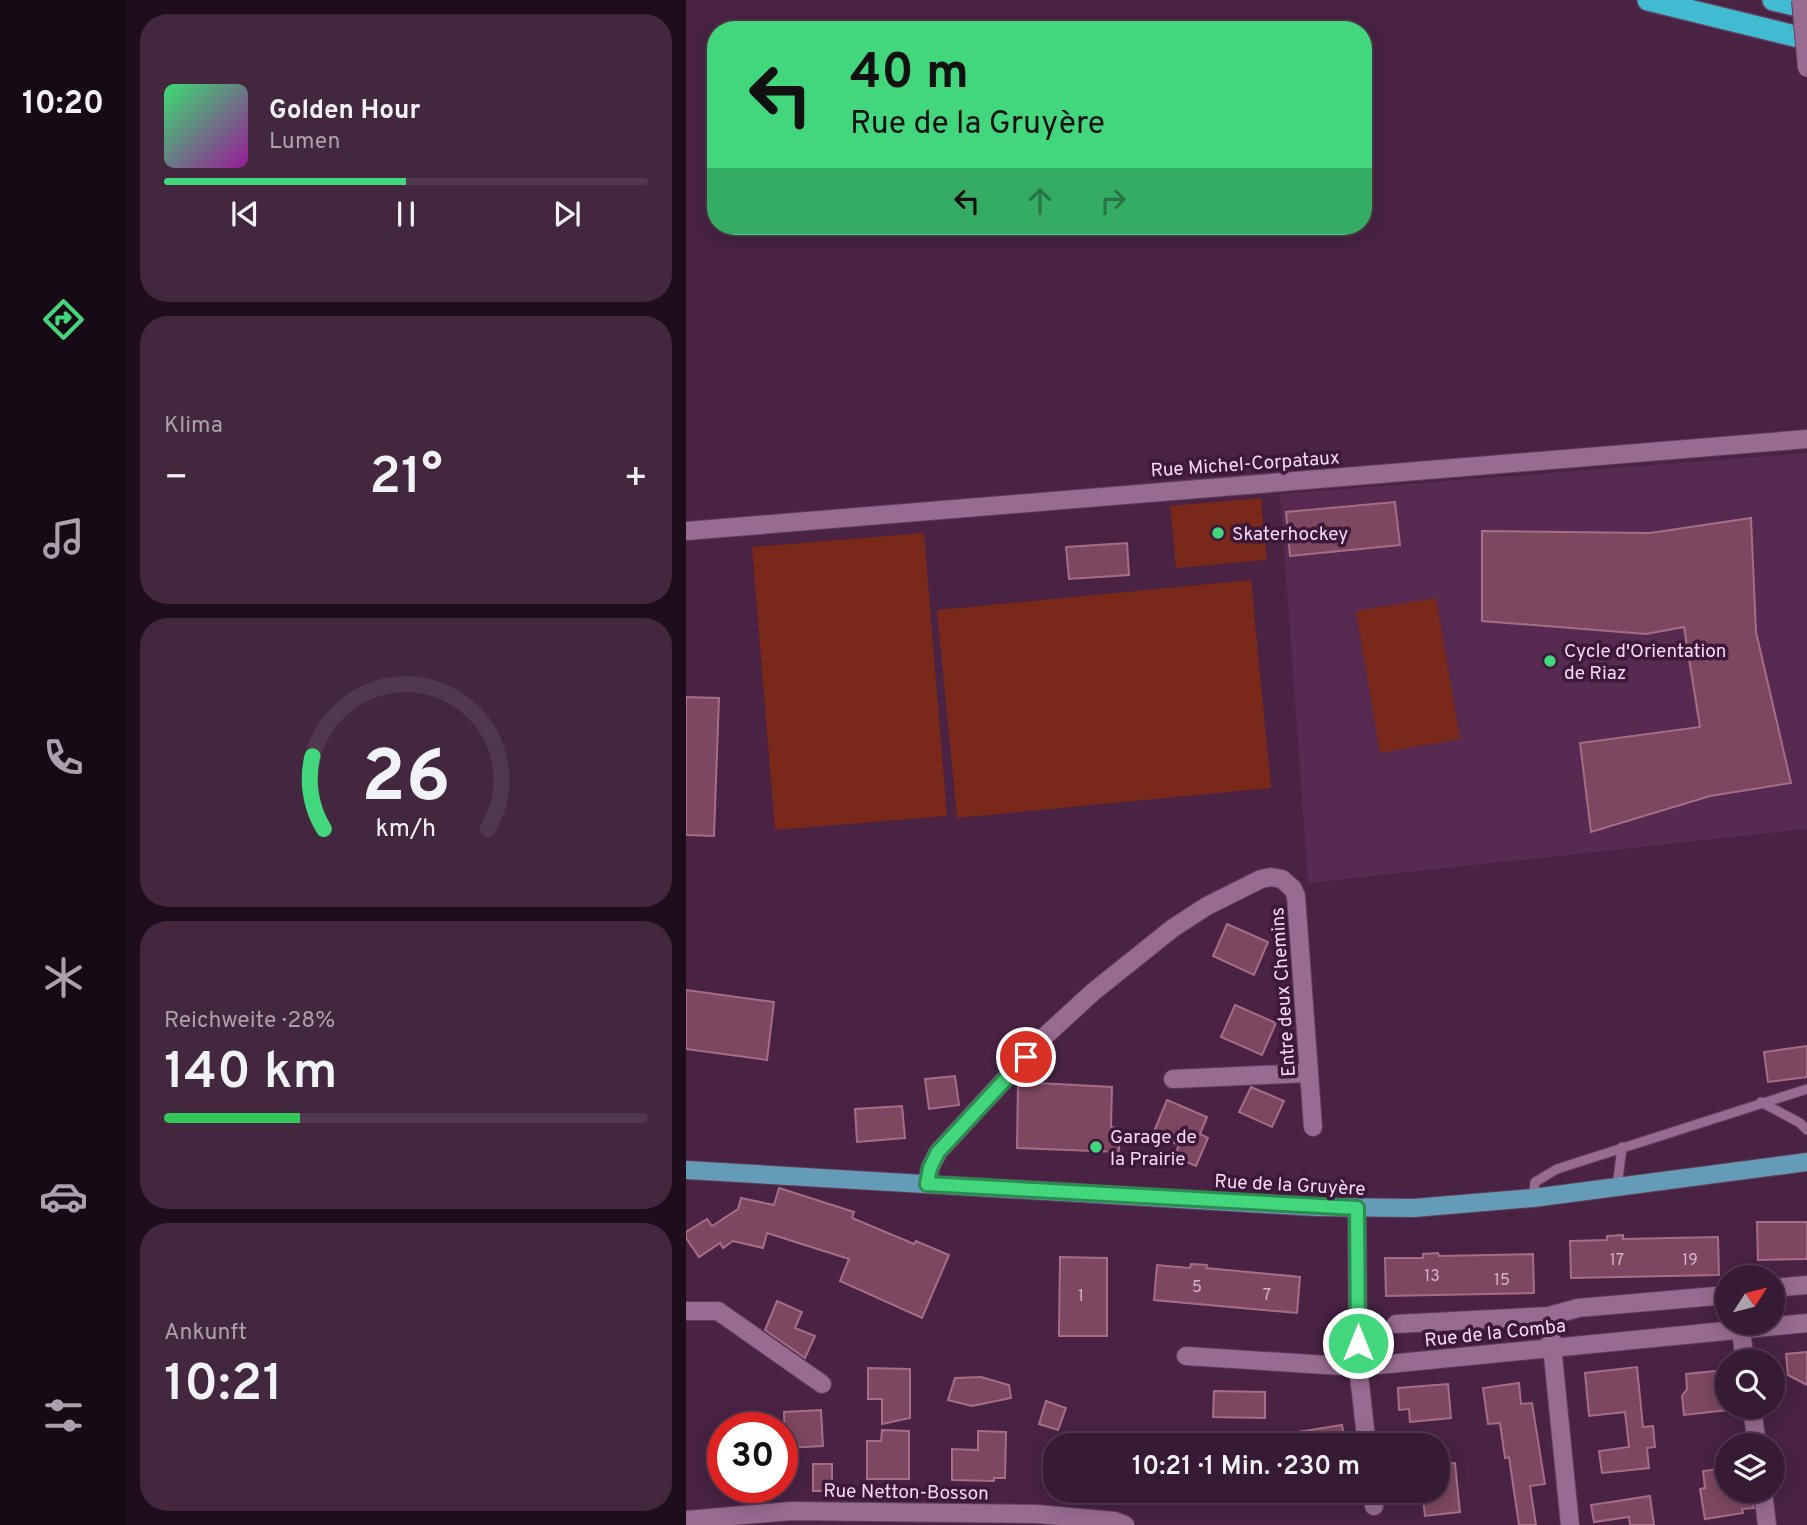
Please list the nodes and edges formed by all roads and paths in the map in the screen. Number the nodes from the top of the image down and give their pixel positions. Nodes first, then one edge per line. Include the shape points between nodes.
1 (1648, 0) edge
2 (1773, 0) edge
3 (1801, 0) edge
4 (1807, 8) edge
5 (1807, 39) edge
6 (1807, 68) edge
7 (1807, 439) edge
8 (686, 531) edge
9 (1309, 1073) junction
10 (1172, 1079) dead end
11 (1807, 1089) edge
12 (1761, 1102) junction
13 (1313, 1127) dead end
14 (1807, 1130) edge
15 (1622, 1147) junction
16 (1807, 1162) edge
17 (686, 1170) edge
18 (927, 1184) junction
19 (1618, 1187) junction
20 (1533, 1198) junction
21 (1357, 1208) junction
22 (1807, 1285) edge
23 (1785, 1287) edge
24 (1715, 1296) edge
25 (686, 1311) edge
26 (1549, 1316) junction
27 (1807, 1323) edge
28 (1396, 1324) dead end
29 (1785, 1324) edge
30 (1715, 1328) edge
31 (1553, 1348) junction
32 (1186, 1356) dead end
33 (1358, 1367) junction
34 (822, 1384) dead end
35 (1366, 1433) edge
36 (1764, 1503) edge
37 (686, 1520) edge
38 (1125, 1525) edge
39 (1570, 1525) edge
40 (1767, 1525) edge

1 - 5 highway
2 - 4 highway
3 - 6 street, bridge
7 - 8 street, Rue Michel-Corpataux
9 - 10 street
9 - 13 street, Entre deux Chemins
9 - 18 street, Entre deux Chemins via 1296,897 1282,880 1261,879 1173,928 1093,992 1043,1038 938,1152
11 - 12 lane
12 - 14 lane
12 - 15 lane
15 - 19 lane
15 - 20 lane via 1545,1174 1535,1182
16 - 19 main road, Rue de la Gruyère
17 - 18 main road, Rue de la Gruyère
18 - 21 main road, Rue de la Gruyère
19 - 20 main road, Rue de la Gruyère
20 - 21 main road, Rue de la Gruyère
21 - 33 street
22 - 23 street
24 - 26 street via 1578,1308
25 - 34 street via 718,1311
26 - 28 street
26 - 31 street
27 - 29 street, Rue de la Comba
30 - 31 street, Rue de la Comba
31 - 33 street, Rue de la Comba
31 - 39 street
32 - 33 street, Rue de la Comba
33 - 35 street
36 - 40 street
37 - 38 street, Rue Netton-Bosson via 791,1511 1037,1514

